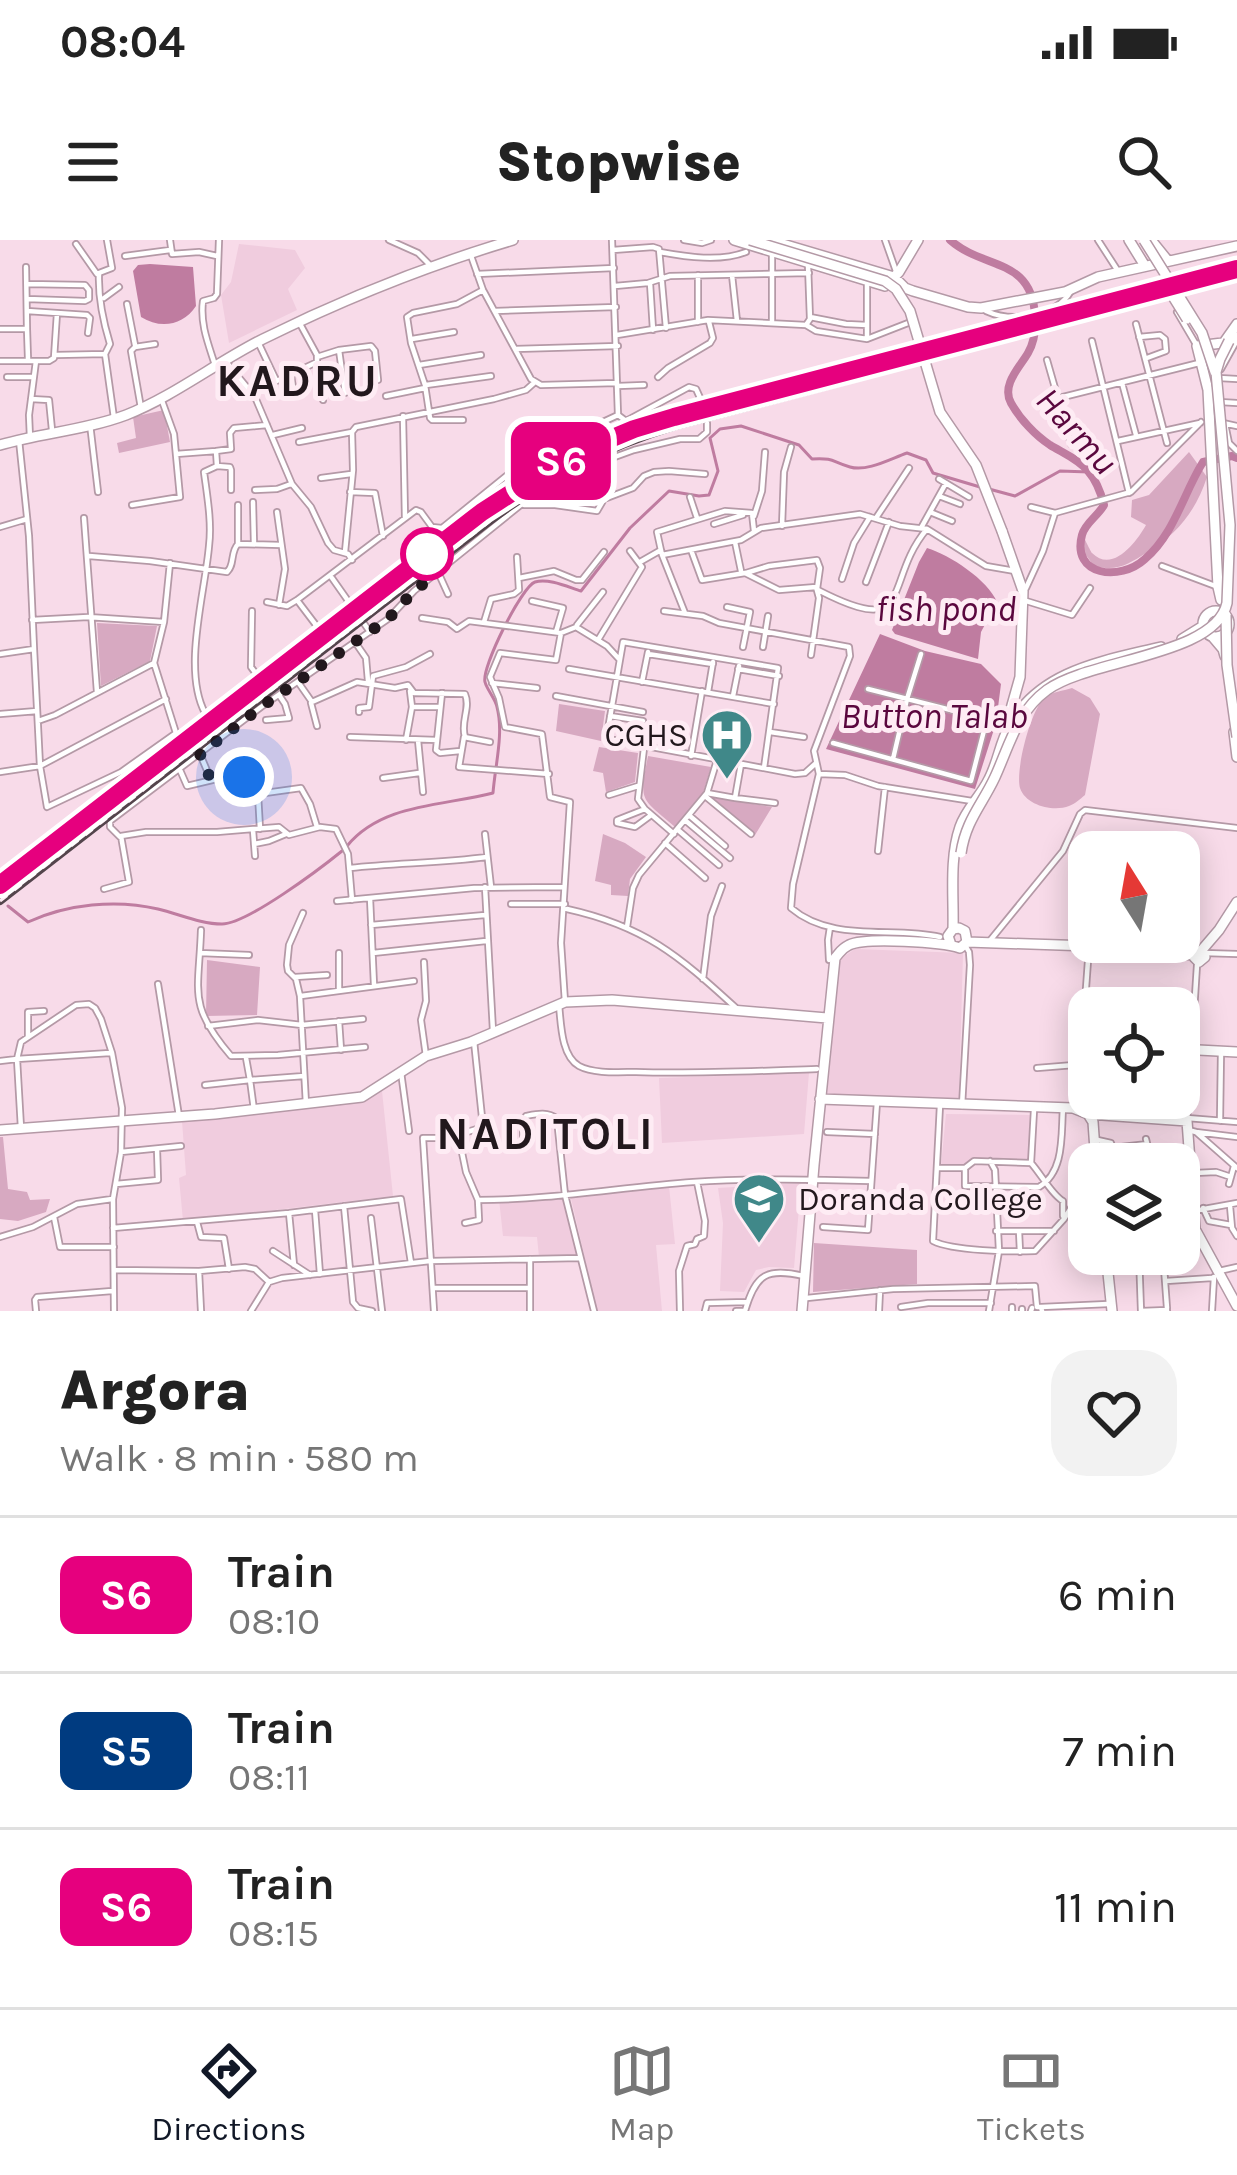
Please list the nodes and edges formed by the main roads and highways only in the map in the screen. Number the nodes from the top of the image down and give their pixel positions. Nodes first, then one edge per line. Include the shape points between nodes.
1 (513, 240) edge
2 (734, 240) edge
3 (750, 240) edge
4 (918, 240) edge
5 (1140, 240) edge
6 (459, 242) edge
7 (495, 243) edge
8 (1237, 245) edge
9 (771, 246) edge
10 (465, 254) junction
11 (1168, 261) junction
12 (1145, 266) junction
13 (896, 276) junction
14 (1234, 338) edge
15 (0, 445) edge
16 (1220, 473) junction
17 (1222, 607) junction
18 (1229, 630) junction
19 (1208, 632) junction
20 (1020, 677) junction
21 (1053, 680) junction
22 (1237, 717) edge
23 (1237, 737) edge
24 (1002, 746) junction
25 (1237, 757) edge
26 (979, 802) junction
27 (958, 853) junction
28 (1237, 902) edge
29 (950, 935) junction
30 (966, 943) junction
31 (825, 1017) junction
32 (1200, 1051) edge
33 (1237, 1052) edge
34 (820, 1099) junction
35 (1068, 1108) edge
36 (1147, 1119) edge
37 (2, 1131) edge
38 (1188, 1143) edge
39 (810, 1179) junction
40 (1200, 1238) edge
41 (1108, 1275) edge
42 (1223, 1278) edge
43 (1237, 1306) edge
44 (800, 1307) edge
45 (1112, 1308) edge

1 - 7 main road
2 - 9 main road
3 - 20 main road, bridge via 877,279 896,289 910,311 940,412 976,465 1017,571
4 - 13 main road
5 - 11 main road
5 - 12 main road
5 - 16 main road, bridge via 1209,366
6 - 10 main road
7 - 10 main road
8 - 11 main road
9 - 13 main road
9 - 13 main road via 808,268 885,286
10 - 15 main road via 299,322 141,408
11 - 12 main road
12 - 13 main road via 981,308 905,288
14 - 16 main road via 1197,346 1207,379 1209,448
14 - 17 main road, bridge via 1216,372 1230,525
14 - 27 main road, bridge via 1213,372 1228,524 1222,610 1181,641 1042,690 1010,730 962,827
16 - 17 main road
16 - 17 main road
16 - 18 main road via 1231,554
17 - 18 main road
17 - 19 main road via 1207,614
17 - 23 main road, bridge
17 - 27 main road, bridge via 1212,626 1178,645 1044,692 1012,732
18 - 19 main road
18 - 22 main road
19 - 21 main road
19 - 25 main road via 1223,649
19 - 26 main road via 1045,694 1025,714
20 - 21 main road
20 - 24 main road
21 - 24 main road via 1027,700
24 - 26 main road
26 - 27 main road via 960,827
27 - 29 main road
28 - 30 main road via 1199,955
29 - 30 main road via 960,948
29 - 30 main road via 967,934
29 - 31 main road via 846,946 835,958
29 - 31 main road via 840,942 830,960
31 - 34 main road
31 - 37 main road via 562,1003 426,1056 362,1097
31 - 39 main road
32 - 33 main road
34 - 35 main road
34 - 39 main road
36 - 38 main road via 1190,1125
39 - 44 main road
40 - 42 main road
41 - 45 main road
42 - 43 main road

